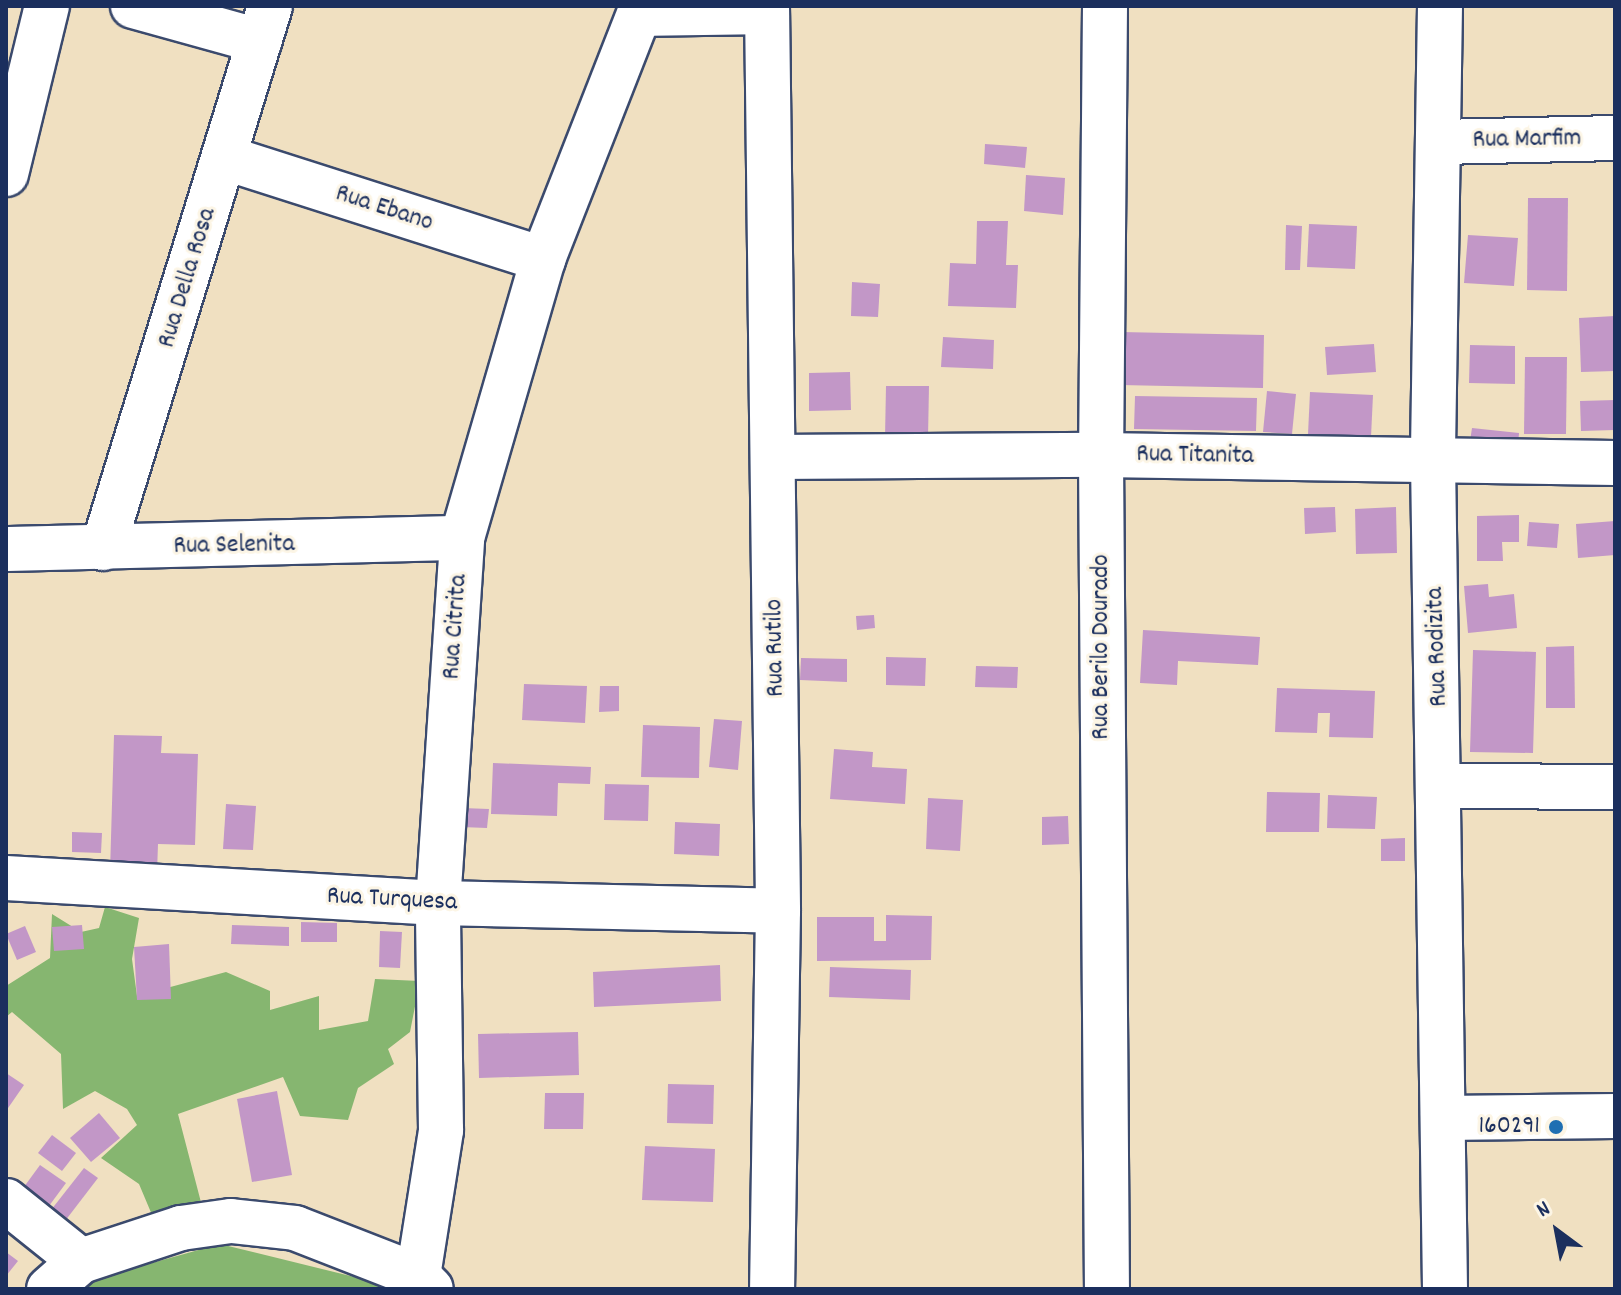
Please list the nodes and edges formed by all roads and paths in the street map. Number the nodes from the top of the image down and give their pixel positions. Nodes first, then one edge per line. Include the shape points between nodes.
1 (47, 6) edge
2 (133, 6) edge
3 (1105, 6) edge
4 (1440, 6) edge
5 (767, 9) edge
6 (641, 10) edge
7 (265, 24) edge
8 (1615, 138) edge
9 (1440, 142) junction
10 (226, 158) junction
11 (6, 174) edge
12 (543, 259) junction
13 (1101, 455) junction
14 (774, 457) junction
15 (1433, 460) junction
16 (1615, 463) edge
17 (462, 538) junction
18 (103, 548) junction
19 (6, 549) edge
20 (1442, 786) junction
21 (1615, 787) edge
22 (6, 878) edge
23 (438, 903) junction
24 (778, 911) junction
25 (1615, 1116) edge
26 (1443, 1118) junction
27 (6, 1201) edge
28 (81, 1261) junction
29 (424, 1282) edge
30 (49, 1289) edge
31 (772, 1289) edge
32 (1107, 1289) edge
33 (1445, 1289) edge

1 - 11 street
2 - 7 street
3 - 13 street, Rua Berilo Dourado
4 - 9 street, Rua Rodizita
5 - 6 street
5 - 14 street, Rua Rutilo
6 - 12 street, Rua Citrita
7 - 10 street, Rua Della Rosa
8 - 9 street, Rua Marfim
9 - 15 street, Rua Rodizita
10 - 12 street, Rua Ebano
10 - 18 street, Rua Della Rosa
12 - 17 street, Rua Citrita
13 - 14 street, Rua Titanita
13 - 15 street, Rua Titanita
13 - 32 street, Rua Berilo Dourado
14 - 24 street, Rua Rutilo
15 - 16 street, Rua Titanita
15 - 20 street, Rua Rodizita
17 - 18 street, Rua Selenita
17 - 23 street, Rua Citrita
18 - 19 street, Rua Selenita
20 - 21 street
20 - 26 street, Rua Rodizita
22 - 23 street, Rua Turquesa
23 - 24 street, Rua Turquesa
23 - 29 street, Rua Citrita via 441,1130
24 - 31 street, Rua Rutilo
25 - 26 street
26 - 33 street, Rua Rodizita
27 - 28 street
28 - 29 street via 181,1228 231,1221 295,1228
28 - 30 street

